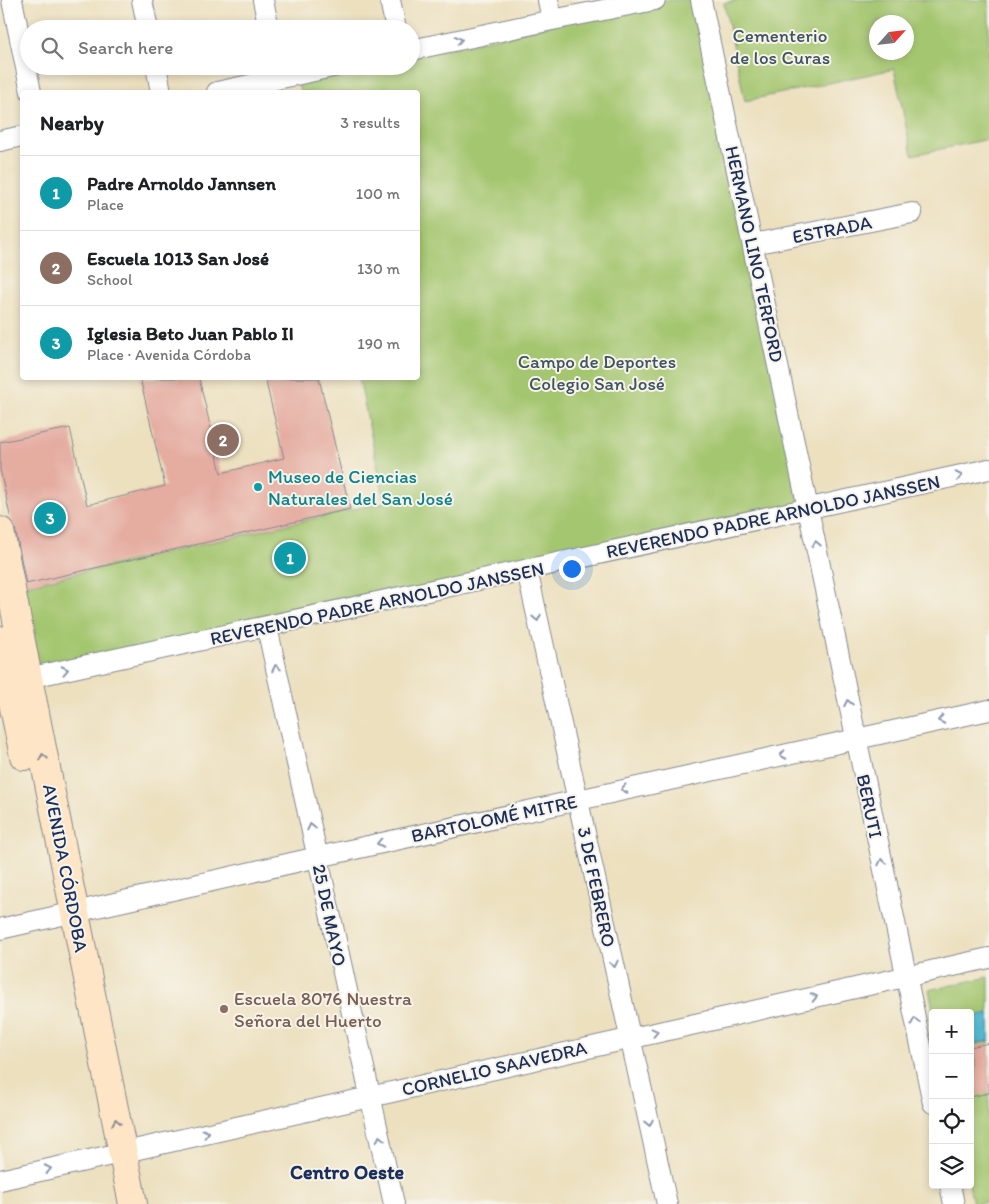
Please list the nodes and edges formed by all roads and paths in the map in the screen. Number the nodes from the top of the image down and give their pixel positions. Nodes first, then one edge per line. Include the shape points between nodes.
1 (12, 0) edge
2 (142, 0) edge
3 (263, 0) edge
4 (390, 0) edge
5 (548, 0) edge
6 (655, 0) edge
7 (701, 0) edge
8 (146, 20) edge
9 (267, 20) edge
10 (394, 20) edge
11 (552, 20) junction
12 (20, 39) edge
13 (420, 48) edge
14 (27, 75) edge
15 (158, 75) edge
16 (271, 75) edge
17 (31, 90) edge
18 (161, 90) edge
19 (223, 90) edge
20 (20, 136) edge
21 (0, 141) edge
22 (912, 213) dead end
23 (752, 244) junction
24 (989, 469) edge
25 (809, 509) junction
26 (0, 531) edge
27 (527, 570) junction
28 (267, 627) junction
29 (0, 640) edge
30 (12, 682) edge
31 (989, 710) edge
32 (855, 738) junction
33 (577, 800) junction
34 (318, 857) junction
35 (66, 914) junction
36 (0, 929) edge
37 (989, 958) edge
38 (906, 977) junction
39 (630, 1038) junction
40 (370, 1096) junction
41 (932, 1099) edge
42 (113, 1155) junction
43 (0, 1180) edge
44 (951, 1189) edge
45 (114, 1204) edge
46 (132, 1204) edge
47 (394, 1204) edge
48 (667, 1204) edge
49 (954, 1204) edge

1 - 12 street
2 - 8 street
3 - 9 street
4 - 10 street
5 - 11 street
6 - 11 street
7 - 23 street, HERMANO LINO TERFORD
13 -> 11 street
14 - 17 street
15 - 18 street
16 - 19 street
20 - 21 street
22 - 23 street, ESTRADA
23 - 25 street, HERMANO LINO TERFORD
25 -> 24 street, REVERENDO PADRE ARNOLDO JANSSEN
25 - 27 street, REVERENDO PADRE ARNOLDO JANSSEN
32 -> 25 street, BERUTI
26 - 30 main road, AVENIDA CÓRDOBA
27 - 28 street, REVERENDO PADRE ARNOLDO JANSSEN
27 -> 33 street, 3 DE FEBRERO
30 -> 28 street, REVERENDO PADRE ARNOLDO JANSSEN
34 -> 28 street, 25 DE MAYO
29 - 30 main road, AVENIDA CÓRDOBA
30 - 35 main road, AVENIDA CÓRDOBA
31 -> 32 street, BARTOLOMÉ MITRE
32 -> 33 street, BARTOLOMÉ MITRE
38 -> 32 street, BERUTI
33 -> 34 street, BARTOLOMÉ MITRE
33 -> 39 street, 3 DE FEBRERO
34 - 35 street, BARTOLOMÉ MITRE
34 - 40 street, 25 DE MAYO
35 - 36 street, BARTOLOMÉ MITRE
35 - 42 main road, AVENIDA CÓRDOBA
37 - 38 street, CORNELIO SAAVEDRA
39 -> 38 street, CORNELIO SAAVEDRA
41 -> 38 street, BERUTI
39 - 40 street, CORNELIO SAAVEDRA
39 -> 48 street, 3 DE FEBRERO
42 -> 40 street, CORNELIO SAAVEDRA
47 -> 40 street, 25 DE MAYO
43 -> 42 street, CORNELIO SAAVEDRA
42 - 45 main road, AVENIDA CÓRDOBA
42 - 46 main road, AVENIDA CÓRDOBA
44 - 49 street

